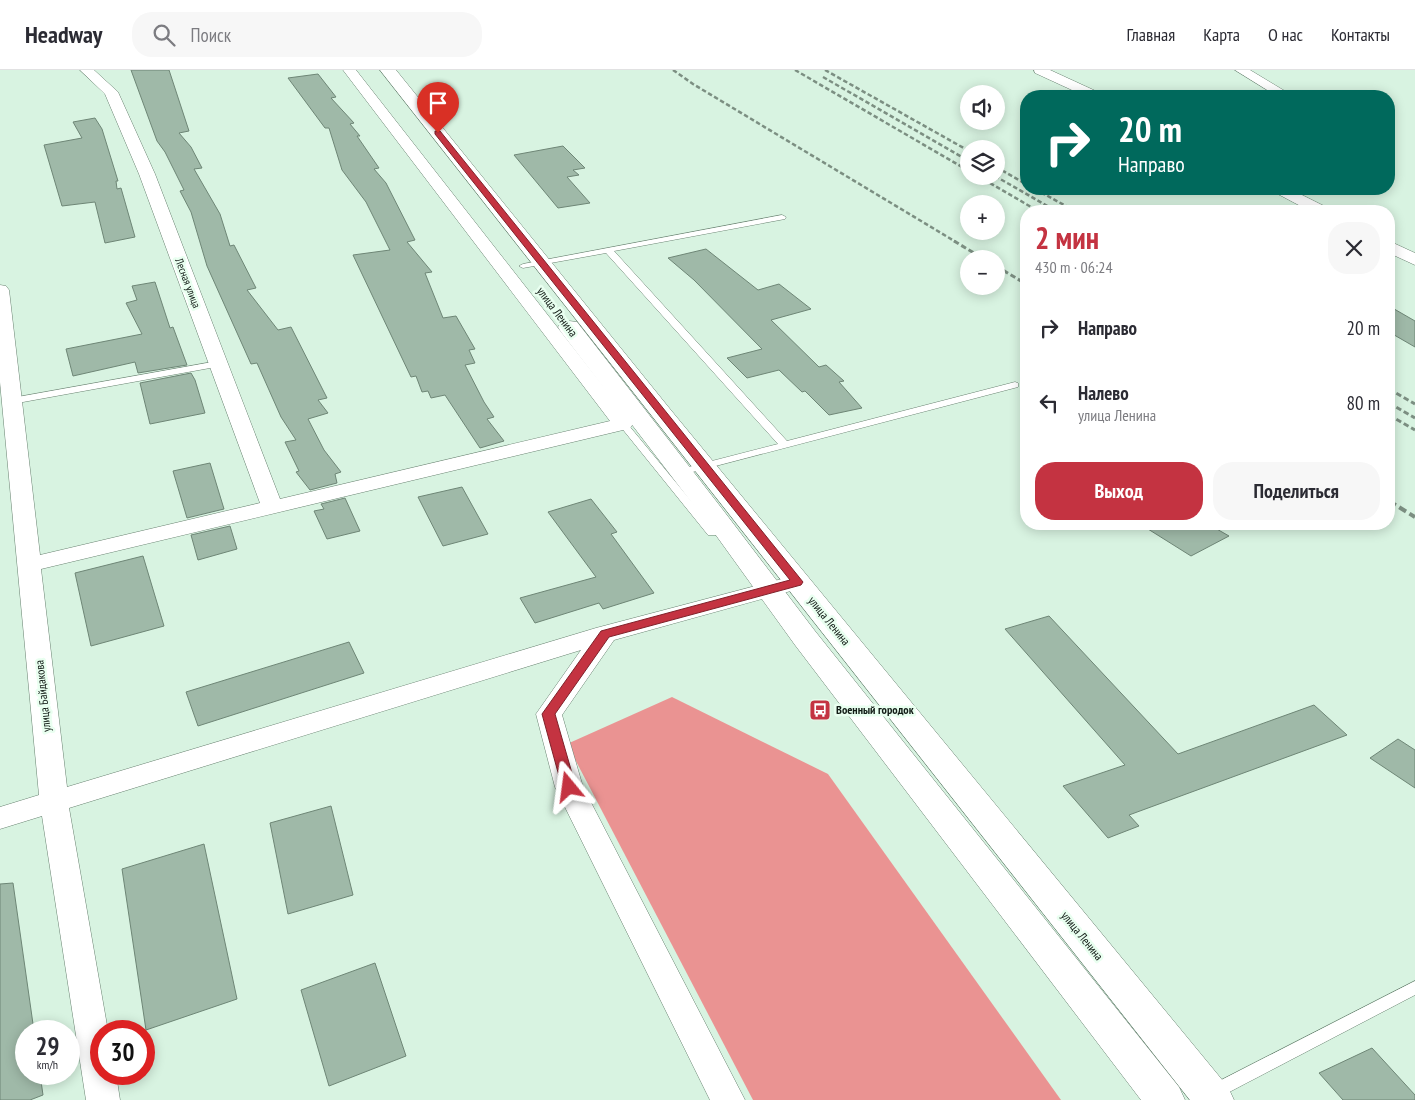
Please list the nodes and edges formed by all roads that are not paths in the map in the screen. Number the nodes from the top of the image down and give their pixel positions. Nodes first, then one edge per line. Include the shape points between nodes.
1 (86, 70) edge
2 (349, 70) edge
3 (372, 70) edge
4 (388, 70) edge
5 (1040, 70) edge
6 (1241, 70) edge
7 (1082, 90) edge
8 (1276, 90) edge
9 (1291, 195) edge
10 (1310, 205) edge
11 (782, 217) dead end
12 (1395, 249) edge
13 (609, 251) junction
14 (1415, 260) edge
15 (532, 265) junction
16 (0, 290) edge
17 (2, 323) edge
18 (4, 359) edge
19 (218, 364) junction
20 (1015, 385) dead end
21 (12, 401) junction
22 (623, 424) junction
23 (784, 445) junction
24 (692, 469) junction
25 (272, 506) junction
26 (712, 533) dead end
27 (29, 565) junction
28 (797, 582) junction
29 (769, 590) junction
30 (605, 634) junction
31 (54, 801) junction
32 (0, 818) edge
33 (1415, 988) edge
34 (1207, 1098) edge
35 (103, 1100) edge
36 (728, 1100) edge
37 (1165, 1100) edge

1 - 19 street, Лесная улица via 111,92 147,174
2 - 22 street, улица Ленина
3 - 15 main road, улица Ленина
4 - 15 main road, улица Ленина
5 - 7 street
6 - 8 street
9 - 10 street
11 - 13 lane
12 - 14 street
13 - 15 lane
13 - 23 lane
15 - 24 main road, улица Ленина
16 - 17 street, улица Байдакова
17 - 18 street, улица Байдакова
18 - 21 street, улица Байдакова
19 - 21 lane
19 - 25 street, Лесная улица
20 - 23 lane
21 - 27 street, улица Байдакова
22 - 25 street
22 - 26 lane
23 - 24 lane
24 - 28 main road, улица Ленина
24 - 29 main road, улица Ленина
25 - 27 street
27 - 31 street, улица Байдакова
28 - 29 street
28 - 34 main road, улица Ленина
29 - 30 street
29 - 37 main road, улица Ленина
30 - 31 street
30 - 36 street via 549,714 569,787
31 - 32 street
31 - 35 street, улица Байдакова
33 - 34 lane

